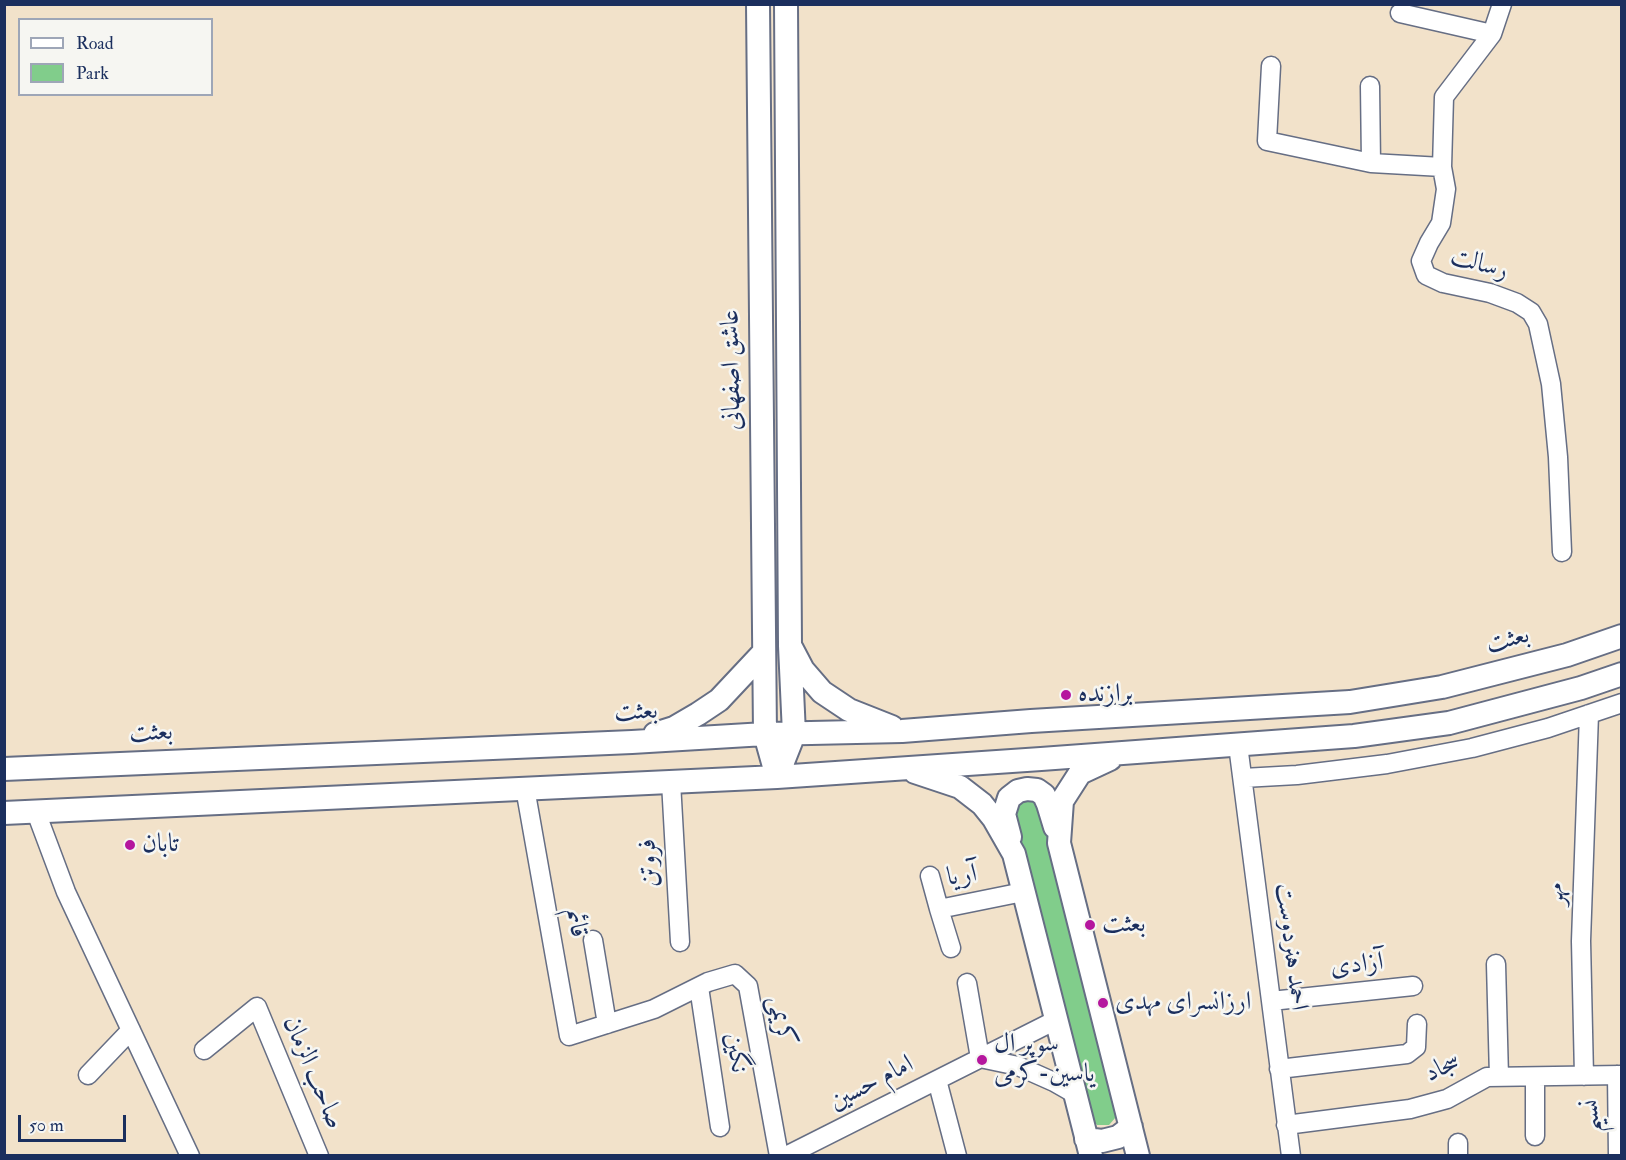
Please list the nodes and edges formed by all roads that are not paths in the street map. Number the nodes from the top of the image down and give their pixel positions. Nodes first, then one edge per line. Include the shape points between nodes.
1 (758, 4) edge
2 (786, 4) edge
3 (1502, 4) edge
4 (1400, 13) dead end
5 (1492, 34) junction
6 (1271, 66) dead end
7 (1370, 86) dead end
8 (1371, 163) junction
9 (1442, 167) junction
10 (1562, 552) dead end
11 (1622, 636) edge
12 (790, 646) junction
13 (764, 652) junction
14 (1622, 674) edge
15 (1350, 702) junction
16 (1622, 703) edge
17 (1589, 714) junction
18 (902, 731) junction
19 (765, 734) junction
20 (794, 734) junction
21 (1354, 736) junction
22 (632, 742) junction
23 (1239, 745) junction
24 (1122, 753) junction
25 (904, 768) junction
26 (4, 769) edge
27 (777, 777) junction
28 (1243, 778) junction
29 (671, 782) junction
30 (525, 789) junction
31 (36, 812) junction
32 (4, 813) edge
33 (1059, 843) junction
34 (1014, 854) junction
35 (930, 876) dead end
36 (1023, 892) junction
37 (939, 909) junction
38 (593, 939) dead end
39 (680, 942) dead end
40 (951, 948) dead end
41 (1496, 964) dead end
42 (967, 983) dead end
43 (1413, 986) dead end
44 (699, 987) junction
45 (1271, 1001) junction
46 (1056, 1020) junction
47 (1417, 1024) dead end
48 (604, 1025) junction
49 (131, 1030) junction
50 (204, 1050) dead end
51 (980, 1058) junction
52 (1279, 1069) junction
53 (1619, 1075) edge
54 (88, 1076) dead end
55 (1584, 1076) junction
56 (1499, 1077) junction
57 (1535, 1077) junction
58 (938, 1080) junction
59 (1075, 1094) junction
60 (1286, 1125) junction
61 (720, 1127) dead end
62 (1131, 1127) junction
63 (1535, 1136) dead end
64 (1088, 1147) edge
65 (819, 1149) edge
66 (190, 1155) edge
67 (319, 1155) edge
68 (779, 1155) edge
69 (786, 1155) edge
70 (957, 1155) edge
71 (1138, 1155) edge
72 (1291, 1155) edge
73 (1618, 1155) edge

1 - 13 main road, عاشق اصفهانی
2 - 12 main road
3 - 5 street, رسالت
4 - 5 street
5 - 9 street, رسالت via 1444,97
6 - 8 street via 1267,141
7 - 8 street
8 - 9 street
9 - 10 street, رسالت via 1446,189 1441,223 1421,261 1426,275 1516,303 1531,312 1538,324 1551,384
11 - 15 main road, بعثت via 1567,655 1442,687
12 - 18 main road via 803,670 822,692 849,710
12 - 20 main road
13 - 19 main road, عاشق اصفهانی
13 - 22 main road via 719,700 674,728
14 - 21 main road via 1449,723
15 - 18 main road, بعثت
15 - 21 main road
16 - 17 street
17 - 28 street via 1472,748 1387,764
17 - 55 street, مهر via 1581,941
18 - 20 main road, بعثت
19 - 20 main road, بعثت
19 - 22 main road, بعثت
19 - 27 main road, عاشق اصفهانی
20 - 27 main road
21 - 23 main road
22 - 26 main road, بعثت
23 - 24 main road
23 - 28 street, احمد هنردوست
24 - 25 main road
24 - 33 main road via 1080,774 1062,801
25 - 27 main road
25 - 34 main road via 960,787 982,804
27 - 29 main road
28 - 45 street, احمد هنردوست
29 - 30 main road
29 - 39 street, فروتن
30 - 31 main road
30 - 48 street, قائم via 569,1036
31 - 32 main road
31 - 49 street via 66,892
33 - 34 main road via 1044,795 1037,790 1018,791 1009,798 1004,814
33 - 62 main road
34 - 36 main road
35 - 37 street, آریا
36 - 37 street, آریا
36 - 46 main road
37 - 40 street
38 - 48 street
41 - 56 street
42 - 51 street
43 - 45 street, آزادی
44 - 48 street, کریمی
44 - 61 street, نگین
44 - 68 street, کریمی via 735,974 748,986
45 - 52 street, احمد هنردوست
46 - 51 street, امام حسین
46 - 59 main road
47 - 52 street via 1416,1047 1407,1054
49 - 54 street
49 - 66 street
50 - 67 street, صاحب الزمان via 256,1007
51 - 58 street, امام حسین
51 - 59 street via 1018,1066
52 - 60 street, احمد هنردوست
53 - 55 street, سجاد
53 - 73 street, نسیم
55 - 57 street, سجاد
56 - 57 street, سجاد
56 - 60 street, سجاد via 1487,1077 1447,1099 1410,1110
57 - 63 street
58 - 65 street, امام حسین
58 - 70 street
59 - 64 main road
60 - 72 street, احمد هنردوست
62 - 64 main road via 1118,1137
62 - 71 main road
65 - 69 street, امام حسین

